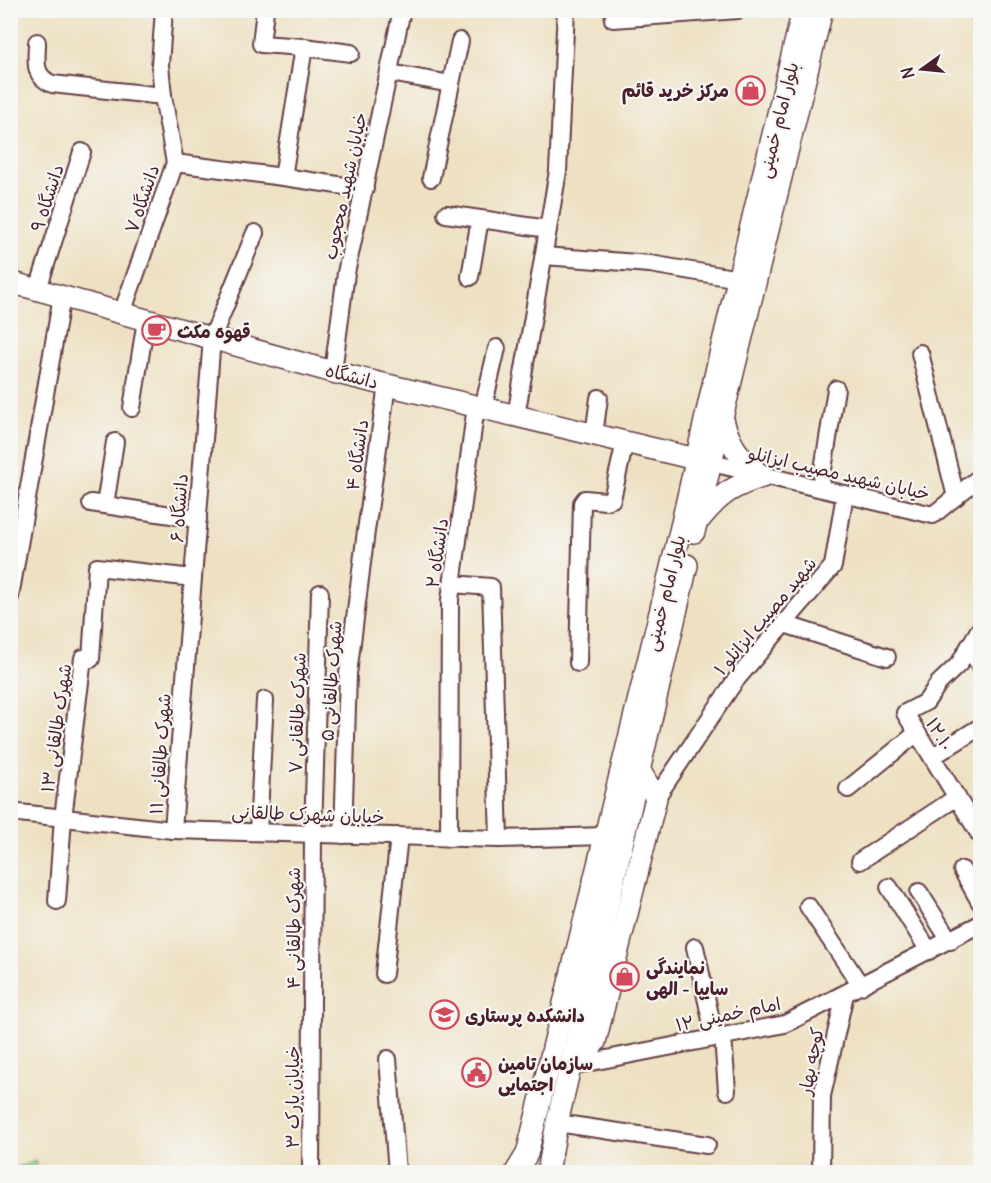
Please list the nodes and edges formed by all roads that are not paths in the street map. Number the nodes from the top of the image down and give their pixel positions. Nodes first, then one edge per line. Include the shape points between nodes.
1 (164, 10) edge
2 (265, 10) edge
3 (402, 10) edge
4 (566, 10) edge
5 (738, 10) edge
6 (804, 10) edge
7 (822, 10) edge
8 (978, 10) edge
9 (981, 15) edge
10 (613, 19) dead end
11 (460, 41) dead end
12 (36, 42) dead end
13 (304, 47) junction
14 (351, 53) dead end
15 (390, 73) junction
16 (451, 84) junction
17 (163, 96) junction
18 (82, 152) dead end
19 (175, 163) junction
20 (283, 177) junction
21 (431, 178) dead end
22 (365, 189) junction
23 (446, 214) dead end
24 (480, 219) junction
25 (548, 229) junction
26 (255, 233) dead end
27 (543, 256) junction
28 (470, 277) dead end
29 (739, 279) junction
30 (10, 282) edge
31 (38, 289) junction
32 (62, 296) junction
33 (122, 313) junction
34 (146, 320) junction
35 (212, 338) junction
36 (497, 348) dead end
37 (920, 353) dead end
38 (333, 372) junction
39 (387, 385) junction
40 (836, 389) dead end
41 (599, 398) dead end
42 (480, 407) junction
43 (132, 408) dead end
44 (516, 416) junction
45 (723, 420) junction
46 (594, 435) junction
47 (115, 442) dead end
48 (625, 442) junction
49 (704, 461) junction
50 (761, 475) junction
51 (981, 477) edge
52 (820, 488) junction
53 (845, 494) junction
54 (956, 497) junction
55 (198, 519) junction
56 (697, 522) junction
57 (366, 531) joint
58 (193, 578) junction
59 (452, 584) junction
60 (11, 590) edge
61 (320, 593) dead end
62 (784, 624) junction
63 (979, 630) edge
64 (969, 647) junction
65 (887, 657) dead end
66 (578, 663) dead end
67 (981, 666) edge
68 (185, 681) joint
69 (265, 700) dead end
70 (981, 727) edge
71 (917, 733) junction
72 (932, 757) junction
73 (640, 771) junction
74 (848, 789) dead end
75 (957, 797) junction
76 (656, 798) junction
77 (10, 812) edge
78 (63, 818) junction
79 (173, 830) junction
80 (258, 832) junction
81 (313, 834) junction
82 (343, 835) junction
83 (399, 836) junction
84 (981, 836) edge
85 (449, 838) junction
86 (499, 839) junction
87 (623, 846) junction
88 (860, 861) dead end
89 (962, 870) dead end
90 (889, 887) dead end
91 (919, 892) dead end
92 (57, 901) dead end
93 (981, 902) edge
94 (808, 906) dead end
95 (981, 924) edge
96 (950, 941) junction
97 (695, 947) dead end
98 (929, 951) junction
99 (384, 974) dead end
100 (861, 986) junction
101 (845, 994) junction
102 (312, 1022) joint
103 (719, 1037) junction
104 (388, 1059) dead end
105 (571, 1066) junction
106 (727, 1091) dead end
107 (557, 1123) junction
108 (707, 1145) dead end
109 (311, 1173) edge
110 (397, 1173) edge
111 (516, 1173) edge
112 (548, 1173) edge
113 (821, 1173) edge

1 - 17 street, دانشگاه ۷ via 160,65
2 - 13 street via 261,44
3 - 15 street, خیابان شهید محجوب
4 - 25 street via 558,171
5 - 10 street
6 - 29 main road, بلوار امام خمینی
7 - 45 main road, بلوار امام خمینی
8 - 9 street
11 - 16 street
12 - 17 street via 37,71 44,81
13 - 14 street
13 - 20 street
15 - 16 street
15 - 22 street, خیابان شهید محجوب
16 - 21 street
17 - 19 street, دانشگاه ۷
18 - 31 street, دانشگاه ۹
19 - 20 street
19 - 33 street, دانشگاه ۷
20 - 22 street
22 - 38 street, خیابان شهید محجوب via 346,273
23 - 24 street
24 - 25 street
24 - 28 street
25 - 27 street
26 - 35 street, دانشگاه ۶
27 - 29 street via 650,264
27 - 44 street
29 - 49 main road, بلوار امام خمینی
30 - 31 main road, دانشگاه
31 - 32 main road, دانشگاه
32 - 33 main road, دانشگاه
32 - 60 street
33 - 34 main road, دانشگاه
34 - 35 main road, دانشگاه
34 - 43 street
35 - 38 main road, دانشگاه
35 - 55 street, دانشگاه ۶
36 - 42 street, دانشگاه ۲
37 - 54 street
38 - 39 main road, دانشگاه
39 - 42 main road, دانشگاه
39 - 57 street, دانشگاه ۴
40 - 52 street
41 - 46 street
42 - 44 main road, دانشگاه
42 - 59 street, دانشگاه ۲
44 - 46 main road, دانشگاه
45 - 49 main road, بلوار امام خمینی
45 - 50 main road via 729,441 741,459
46 - 48 main road, دانشگاه
47 - 55 street via 98,504
48 - 49 main road, دانشگاه
48 - 66 street via 612,499 585,499 582,503
49 - 50 street, خیابان شهید مصیب ایزانلو
49 - 56 main road, بلوار امام خمینی
49 - 87 main road, بلوار امام خمینی
50 - 52 street, خیابان شهید مصیب ایزانلو
50 - 56 main road via 715,500
51 - 54 street, خیابان شهید مصیب ایزانلو
52 - 53 street, خیابان شهید مصیب ایزانلو
53 - 54 street, خیابان شهید مصیب ایزانلو via 933,515
53 - 62 street, شهید مصیب ایزانلو ۱ via 833,566
55 - 58 street, دانشگاه ۶
56 - 73 main road, بلوار امام خمینی
57 - 82 street, شهرک طالقانی ۵ via 348,674
58 - 68 street, دانشگاه ۶
58 - 78 street, شهرک طالقانی ۱۳ via 97,567 91,659 83,658
59 - 85 street, دانشگاه ۲
59 - 86 street via 491,587
61 - 81 street, شهرک طالقانی ۷
62 - 65 street
62 - 76 street, شهید مصیب ایزانلو ۱ via 735,681
63 - 64 street
64 - 67 street
64 - 71 street, ۱۲.۱۰ via 926,702 905,713
68 - 79 street, شهرک طالقانی ۱۱
69 - 80 street
70 - 72 street
71 - 72 street, ۱۲.۱۰
71 - 74 street
72 - 75 street, ۱۲.۱۰
73 - 76 main road
73 - 87 main road, بلوار امام خمینی
75 - 84 street, ۱۲.۱۰
75 - 88 street
76 - 87 main road
77 - 78 street, خیابان شهرک طالقانی
78 - 79 street, خیابان شهرک طالقانی
78 - 92 street
79 - 80 street, خیابان شهرک طالقانی
80 - 81 street, خیابان شهرک طالقانی
81 - 82 street, خیابان شهرک طالقانی
81 - 102 street, شهرک طالقانی ۴
82 - 83 street, خیابان شهرک طالقانی
83 - 85 street, خیابان شهرک طالقانی
83 - 99 street
85 - 86 street, خیابان شهرک طالقانی
86 - 87 street, خیابان شهرک طالقانی
87 - 105 main road, بلوار امام خمینی
87 - 111 main road, بلوار امام خمینی via 527,1154
89 - 93 street
90 - 98 street
91 - 96 street
94 - 100 street
95 - 96 street, امام خمینی ۱۲
96 - 98 street, امام خمینی ۱۲
97 - 103 street
98 - 100 street, امام خمینی ۱۲
100 - 101 street, امام خمینی ۱۲
101 - 103 street, امام خمینی ۱۲ via 785,1024
101 - 113 street, کوچه بهار via 822,1096
102 - 109 street, خیابان پارک ۳
103 - 105 street, امام خمینی ۱۲
103 - 106 street
104 - 110 street
105 - 107 main road, بلوار امام خمینی
107 - 108 street
107 - 112 main road, بلوار امام خمینی

